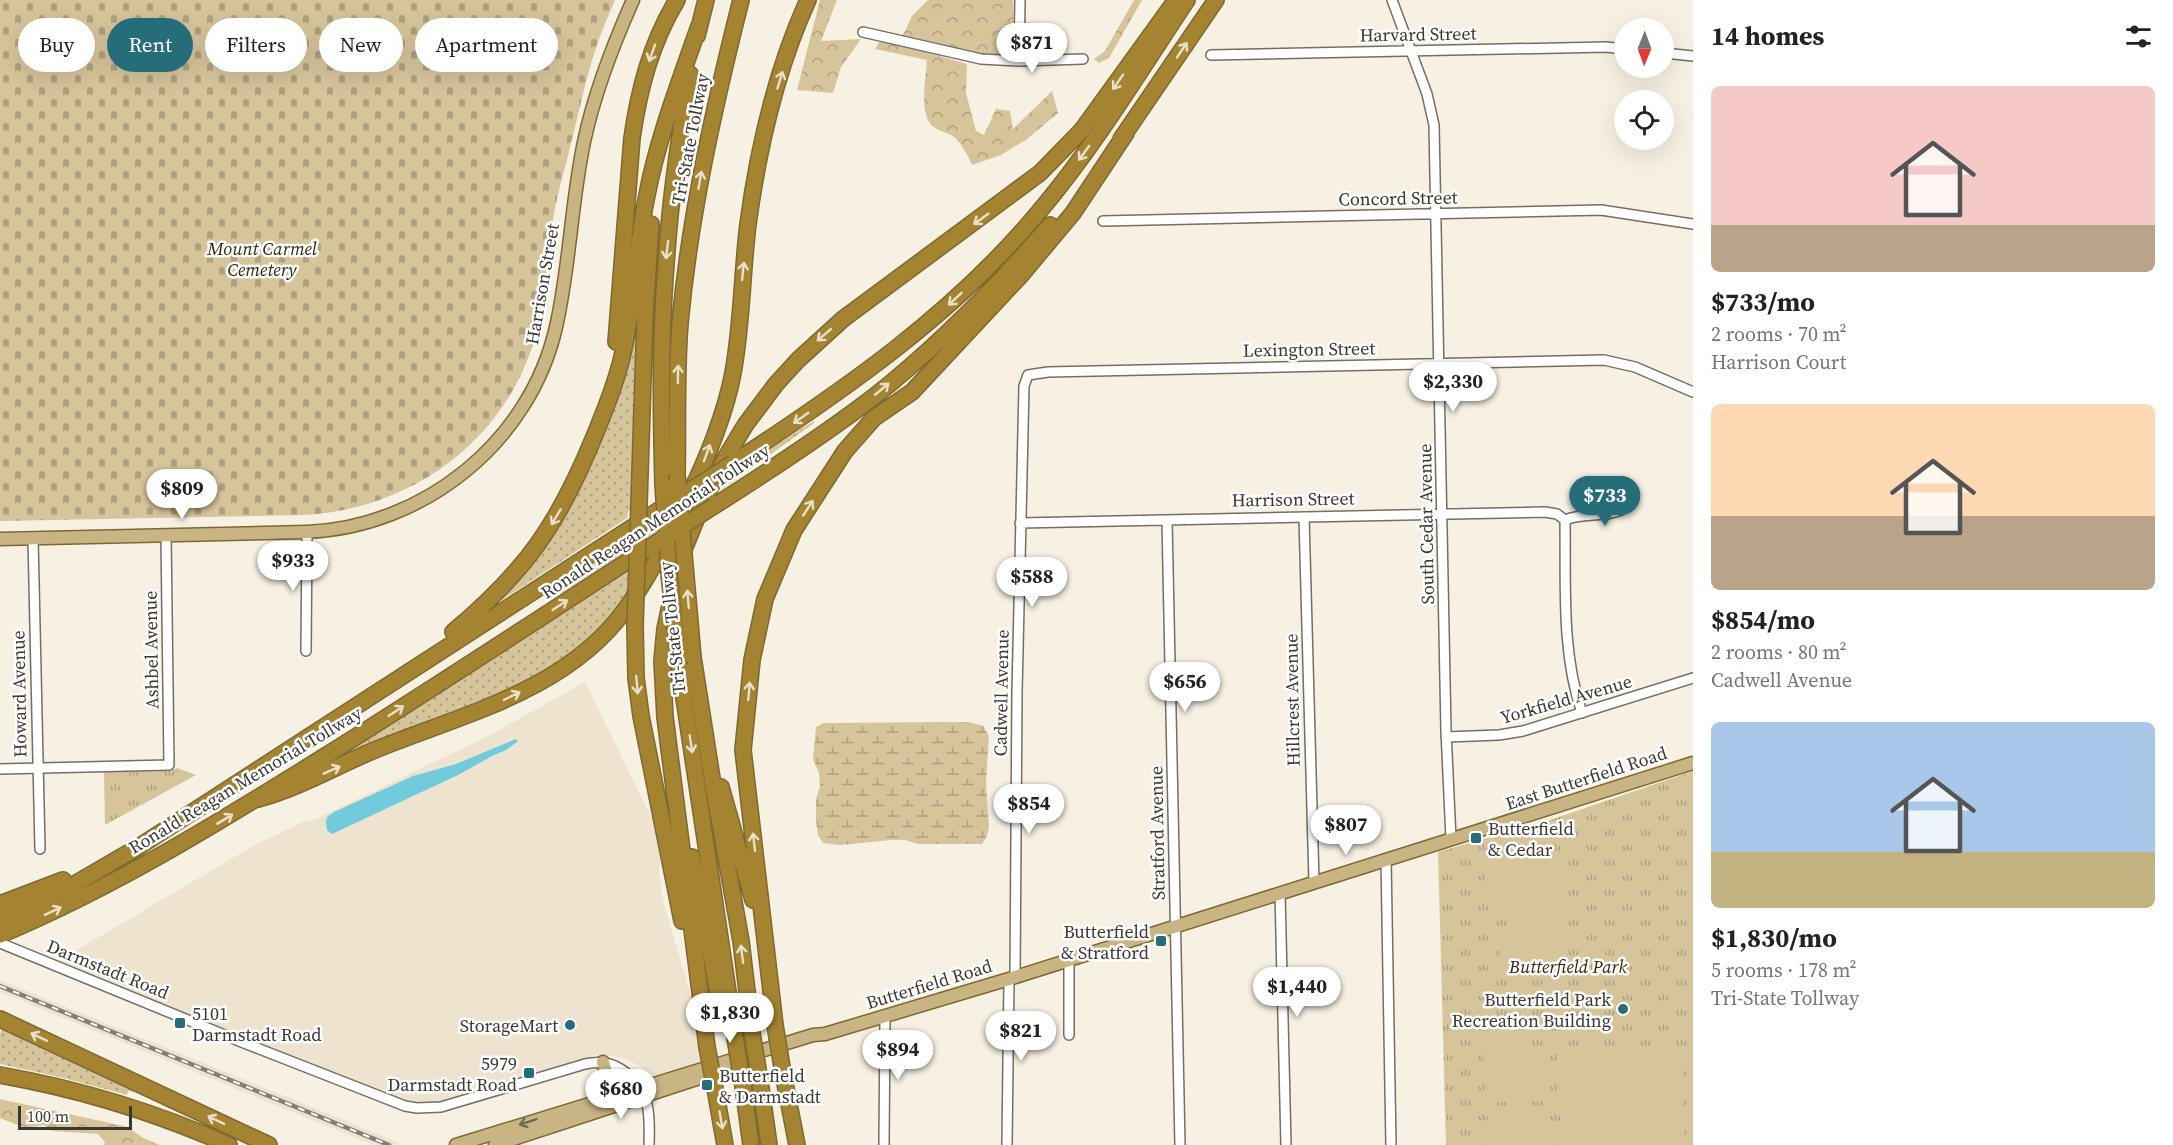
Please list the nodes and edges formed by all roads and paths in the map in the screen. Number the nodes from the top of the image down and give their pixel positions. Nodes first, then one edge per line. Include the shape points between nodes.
1 (633, 0) edge
2 (677, 0) edge
3 (706, 0) edge
4 (741, 0) edge
5 (808, 0) edge
6 (1020, 0) edge
7 (1176, 0) edge
8 (1187, 0) edge
9 (1216, 0) edge
10 (1392, 0) edge
11 (699, 26) junction
12 (863, 32) dead end
13 (1614, 48) edge
14 (1412, 51) junction
15 (1211, 55) dead end
16 (1674, 55) edge
17 (1693, 56) edge
18 (1083, 59) dead end
19 (1019, 61) junction
20 (664, 132) junction
21 (1126, 133) junction
22 (1436, 214) junction
23 (1102, 221) dead end
24 (1693, 224) edge
25 (1438, 362) junction
26 (1028, 375) joint
27 (1693, 392) edge
28 (596, 432) junction
29 (1628, 505) dead end
30 (1443, 515) junction
31 (1304, 517) junction
32 (1167, 520) junction
33 (1565, 520) junction
34 (1020, 523) junction
35 (307, 532) junction
36 (166, 535) junction
37 (33, 538) junction
38 (0, 539) edge
39 (306, 651) dead end
40 (1693, 678) edge
41 (372, 695) junction
42 (1582, 713) junction
43 (704, 735) junction
44 (1446, 737) junction
45 (669, 745) junction
46 (1693, 763) edge
47 (37, 768) junction
48 (0, 769) edge
49 (258, 799) junction
50 (1451, 839) junction
51 (140, 846) junction
52 (40, 849) dead end
53 (1386, 859) junction
54 (1314, 882) junction
55 (1280, 893) junction
56 (0, 904) edge
57 (0, 920) edge
58 (1175, 926) junction
59 (0, 935) edge
60 (0, 943) edge
61 (765, 943) junction
62 (1069, 960) junction
63 (1012, 977) junction
64 (885, 1016) junction
65 (0, 1019) edge
66 (1069, 1035) dead end
67 (731, 1040) junction
68 (707, 1047) junction
69 (603, 1062) junction
70 (0, 1075) edge
71 (643, 1092) junction
72 (595, 1101) junction
73 (751, 1143) edge
74 (229, 1145) edge
75 (269, 1145) edge
76 (456, 1145) edge
77 (495, 1145) edge
78 (649, 1145) edge
79 (725, 1145) edge
80 (769, 1145) edge
81 (797, 1145) edge
82 (884, 1145) edge
83 (1007, 1145) edge
84 (1180, 1145) edge
85 (1286, 1145) edge
86 (1391, 1145) edge

1 - 35 main road, Harrison Street via 601,83 585,140 556,329 525,405 491,448 429,497 368,523
2 -> 28 highway via 653,49 637,106 617,336
3 - 11 highway, Tri-State Tollway
43 -> 4 highway, Tri-State Tollway, bridge via 677,474 680,324 693,221
49 -> 5 highway via 519,693 571,662 625,611 700,474 726,400 734,364 760,146
6 - 19 street
7 -> 45 highway via 1064,150 1014,195 821,337 776,384 746,424 702,507 680,559 669,604 662,662
8 -> 41 highway, Ronald Reagan Memorial Tollway, bridge via 1082,157 1038,213 941,312 869,371 733,463
21 -> 9 highway, Ronald Reagan Memorial Tollway
10 - 14 street, South Cedar Avenue
11 - 20 highway
11 -> 67 highway, Tri-State Tollway, bridge via 683,113 666,264 661,400 663,483 679,666
12 - 19 street via 981,59
13 - 14 street, Harvard Street
14 - 15 street, Harvard Street
14 - 22 street, South Cedar Avenue via 1434,124
16 - 17 street
18 - 19 street
20 - 28 highway via 647,194 626,340 613,391
20 -> 68 highway, bridge via 650,236 636,678
49 -> 21 highway, Ronald Reagan Memorial Tollway, bridge via 780,464 846,417 936,344 1016,264
61 -> 21 highway via 743,750 752,660 765,599 794,530 845,451 874,418 912,392 1022,274 1072,213
22 - 23 street, Concord Street
22 - 24 street, Concord Street via 1601,210
22 - 25 street, South Cedar Avenue
25 - 26 street, Lexington Street
25 - 27 street, Lexington Street via 1610,360
25 - 30 street, South Cedar Avenue
26 - 34 street, Cadwell Avenue via 1024,386
28 -> 41 highway via 564,505 516,573 452,633 401,668
29 - 33 street via 1611,514 1584,514
30 - 31 street, Harrison Street
30 - 33 street, Harrison Street via 1545,512
30 - 44 street, South Cedar Avenue
31 - 32 street, Harrison Street
31 - 54 street, Hillcrest Avenue
32 - 34 street, Harrison Street
32 - 58 street, Stratford Avenue
33 - 42 street via 1568,652 1573,688
34 - 63 street, Cadwell Avenue
35 - 36 main road, Harrison Street
35 - 39 street
36 - 37 main road, Harrison Street
36 - 47 street, Ashbel Avenue via 169,765
37 - 38 main road, Harrison Street
37 - 47 street, Howard Avenue
40 - 42 street, Yorkfield Avenue
41 - 51 highway, Ronald Reagan Memorial Tollway
42 - 44 street, Yorkfield Avenue via 1511,734
43 - 61 highway
80 -> 43 highway, Tri-State Tollway, bridge via 741,941
44 - 50 street, South Cedar Avenue
45 - 67 highway
45 - 68 highway
46 - 50 main road, East Butterfield Road
47 - 48 street
47 - 52 street, Howard Avenue
59 -> 49 highway, Ronald Reagan Memorial Tollway via 129,873
50 - 53 main road, East Butterfield Road
51 - 56 highway
51 - 57 highway, Ronald Reagan Memorial Tollway via 73,885
53 - 54 main road, East Butterfield Road
53 - 86 street
54 - 55 main road, East Butterfield Road
55 - 58 main road, East Butterfield Road
55 - 85 street
58 - 62 main road, East Butterfield Road
58 - 84 street, Stratford Avenue
60 - 69 street, Darmstadt Road via 255,1048 411,1107 441,1107
61 - 81 highway, bridge
62 - 63 main road, East Butterfield Road
62 - 66 street
63 - 64 main road, Butterfield Road
63 - 83 street, Cadwell Avenue
64 - 71 main road, Butterfield Road via 825,1034 816,1041
64 - 82 street
75 -> 65 highway
67 - 73 highway, Tri-State Tollway, bridge
68 -> 79 highway, bridge
69 - 71 street via 620,1068
69 - 72 main road via 609,1083 606,1095
70 - 74 highway via 149,1112
71 - 72 main road, Butterfield Road
71 - 77 main road, Butterfield Road
71 - 78 street via 650,1116
72 -> 76 main road, Butterfield Road

